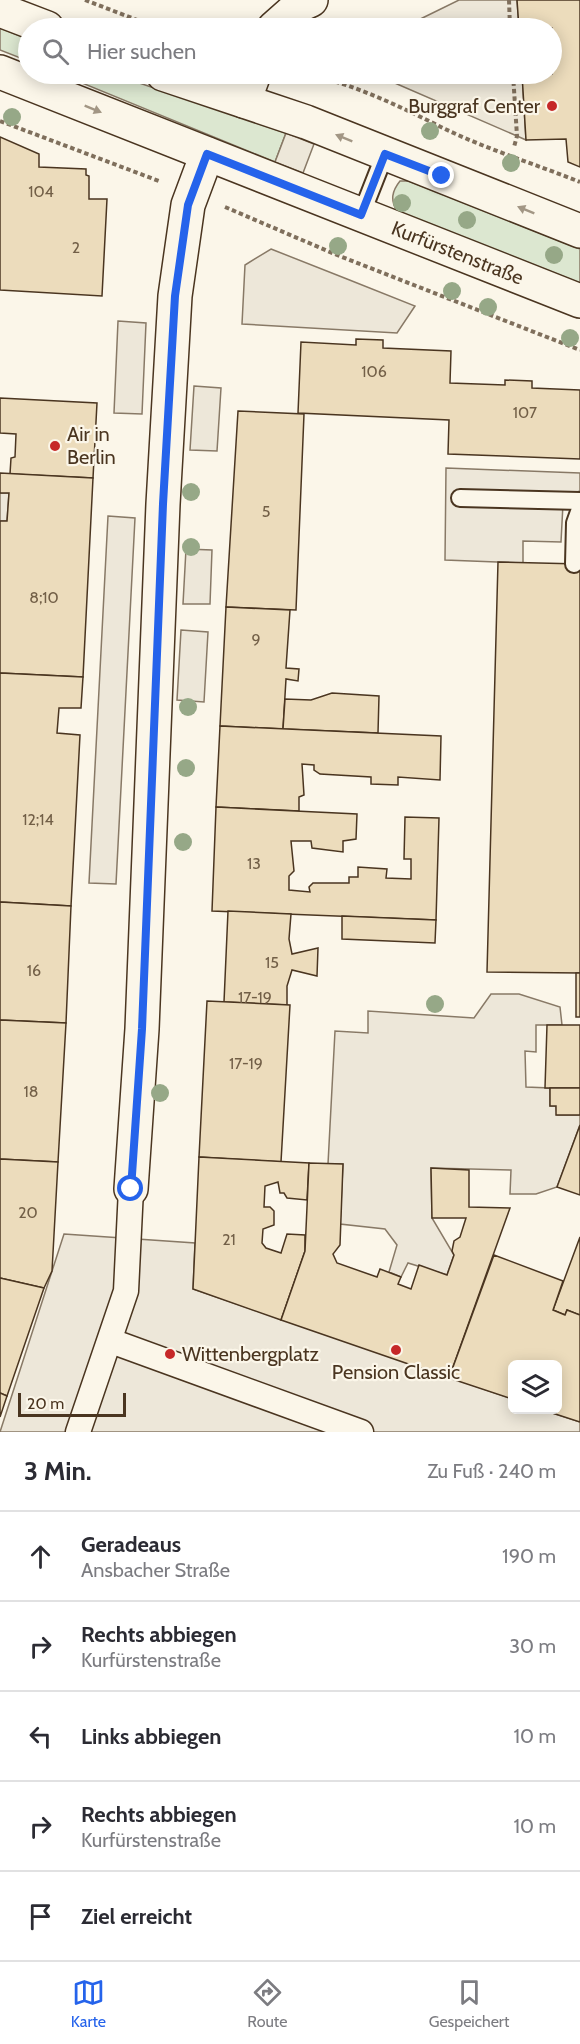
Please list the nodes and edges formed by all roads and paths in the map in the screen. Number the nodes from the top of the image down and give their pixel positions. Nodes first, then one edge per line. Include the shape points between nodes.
1 (85, 0) edge
2 (311, 0) edge
3 (509, 0) edge
4 (0, 10) edge
5 (21, 18) edge
6 (132, 18) edge
7 (285, 18) edge
8 (510, 18) edge
9 (0, 72) edge
10 (18, 75) edge
11 (56, 84) edge
12 (229, 84) edge
13 (343, 84) edge
14 (514, 84) edge
15 (249, 87) edge
16 (0, 121) edge
17 (514, 147) dead end
18 (207, 154) junction
19 (385, 154) junction
20 (148, 176) dead end
21 (580, 182) edge
22 (226, 207) dead end
23 (361, 215) junction
24 (580, 231) edge
25 (580, 301) edge
26 (580, 350) edge
27 (460, 498) dead end
28 (580, 501) edge
29 (580, 509) edge
30 (574, 564) dead end
31 (131, 1189) joint
32 (111, 1341) junction
33 (78, 1432) edge
34 (361, 1432) edge

1 - 6 path
2 - 7 main road
3 - 8 path
4 - 5 main road
9 - 10 main road, Kurfürstenstraße
11 -> 18 main road, Kurfürstenstraße
12 - 15 main road
13 - 21 path
14 - 17 path via 517,136
19 -> 15 main road
16 - 20 path
18 - 23 main road, Kurfürstenstraße
18 - 31 main road via 188,205 175,296 162,515 142,1029
19 - 23 lane
24 -> 19 main road
22 - 26 path
23 - 25 main road, Kurfürstenstraße
27 - 28 lane
29 - 30 lane via 575,523
31 - 32 street via 126,1291
32 - 33 street
32 - 34 street

